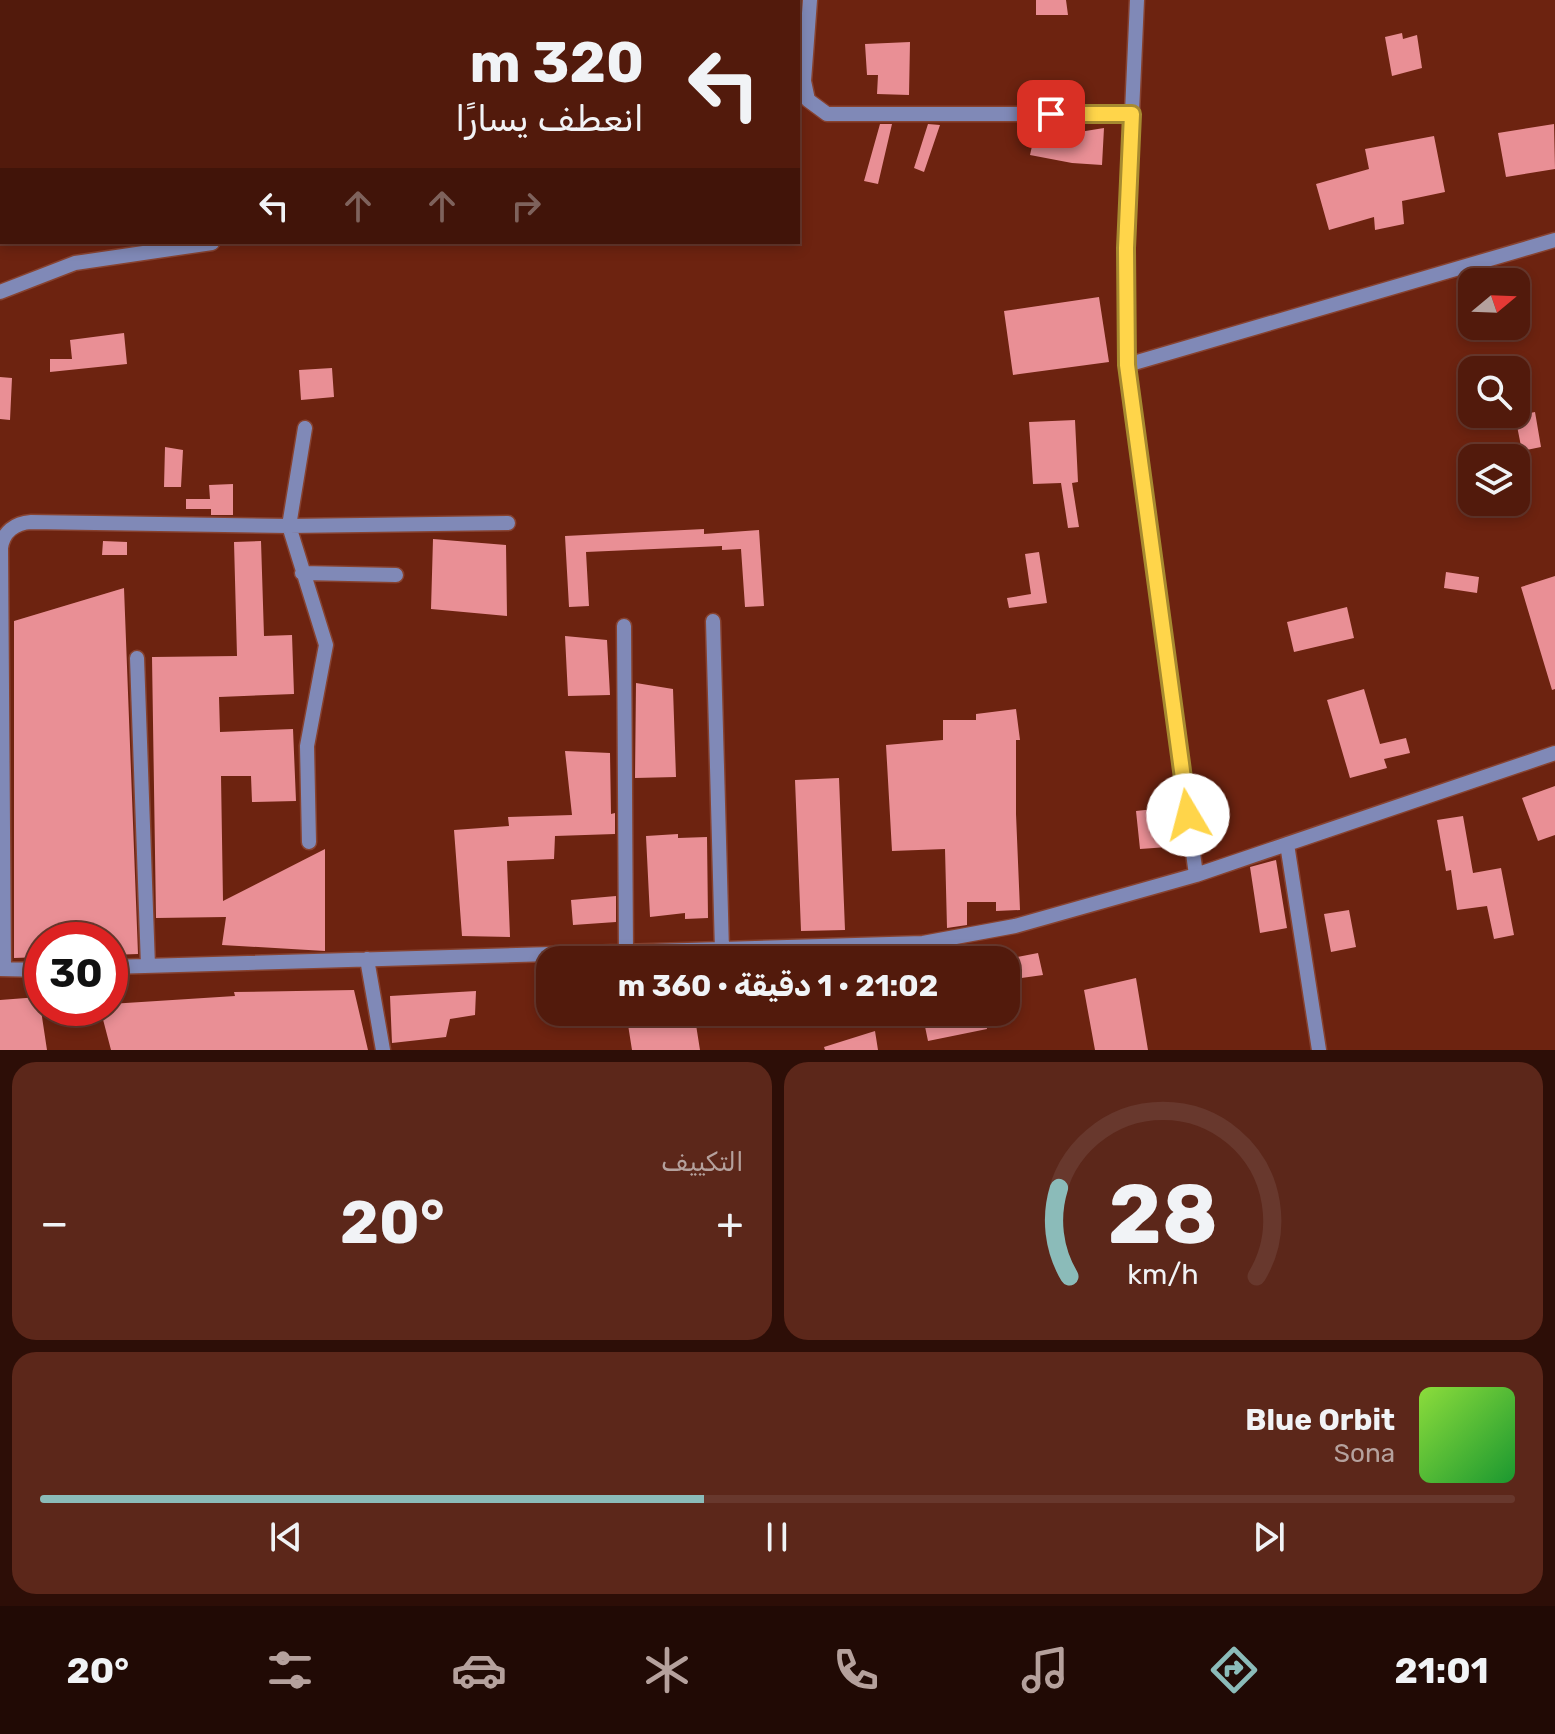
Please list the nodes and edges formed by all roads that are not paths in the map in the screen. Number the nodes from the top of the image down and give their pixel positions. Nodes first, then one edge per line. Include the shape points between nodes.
1 (810, 0) edge
2 (1137, 0) edge
3 (1132, 114) junction
4 (1555, 240) edge
5 (205, 244) edge
6 (0, 292) edge
7 (1127, 365) junction
8 (305, 428) dead end
9 (508, 523) dead end
10 (289, 526) junction
11 (302, 573) junction
12 (396, 575) dead end
13 (713, 621) dead end
14 (624, 626) dead end
15 (137, 658) dead end
16 (1555, 753) edge
17 (309, 842) dead end
18 (1287, 844) junction
19 (1196, 875) junction
20 (626, 946) edge
21 (722, 946) edge
22 (893, 946) edge
23 (536, 955) edge
24 (367, 959) junction
25 (148, 966) junction
26 (128, 967) edge
27 (2, 969) edge
28 (24, 970) edge
29 (383, 1050) edge
30 (1319, 1050) edge

1 - 3 street via 804,81 808,100 827,114
2 - 3 street
3 - 7 street
4 - 7 street
5 - 6 street via 75,263
7 - 19 street
8 - 10 street
9 - 10 street
10 - 11 street
10 - 27 street via 31,522 15,526 2,540
11 - 12 street
11 - 17 street via 326,645 307,746
13 - 21 street
14 - 20 street
15 - 25 street
16 - 18 street
18 - 19 street
18 - 30 street
19 - 22 street via 1015,926
23 - 24 street
24 - 25 street
24 - 29 street
25 - 26 street
27 - 28 street

